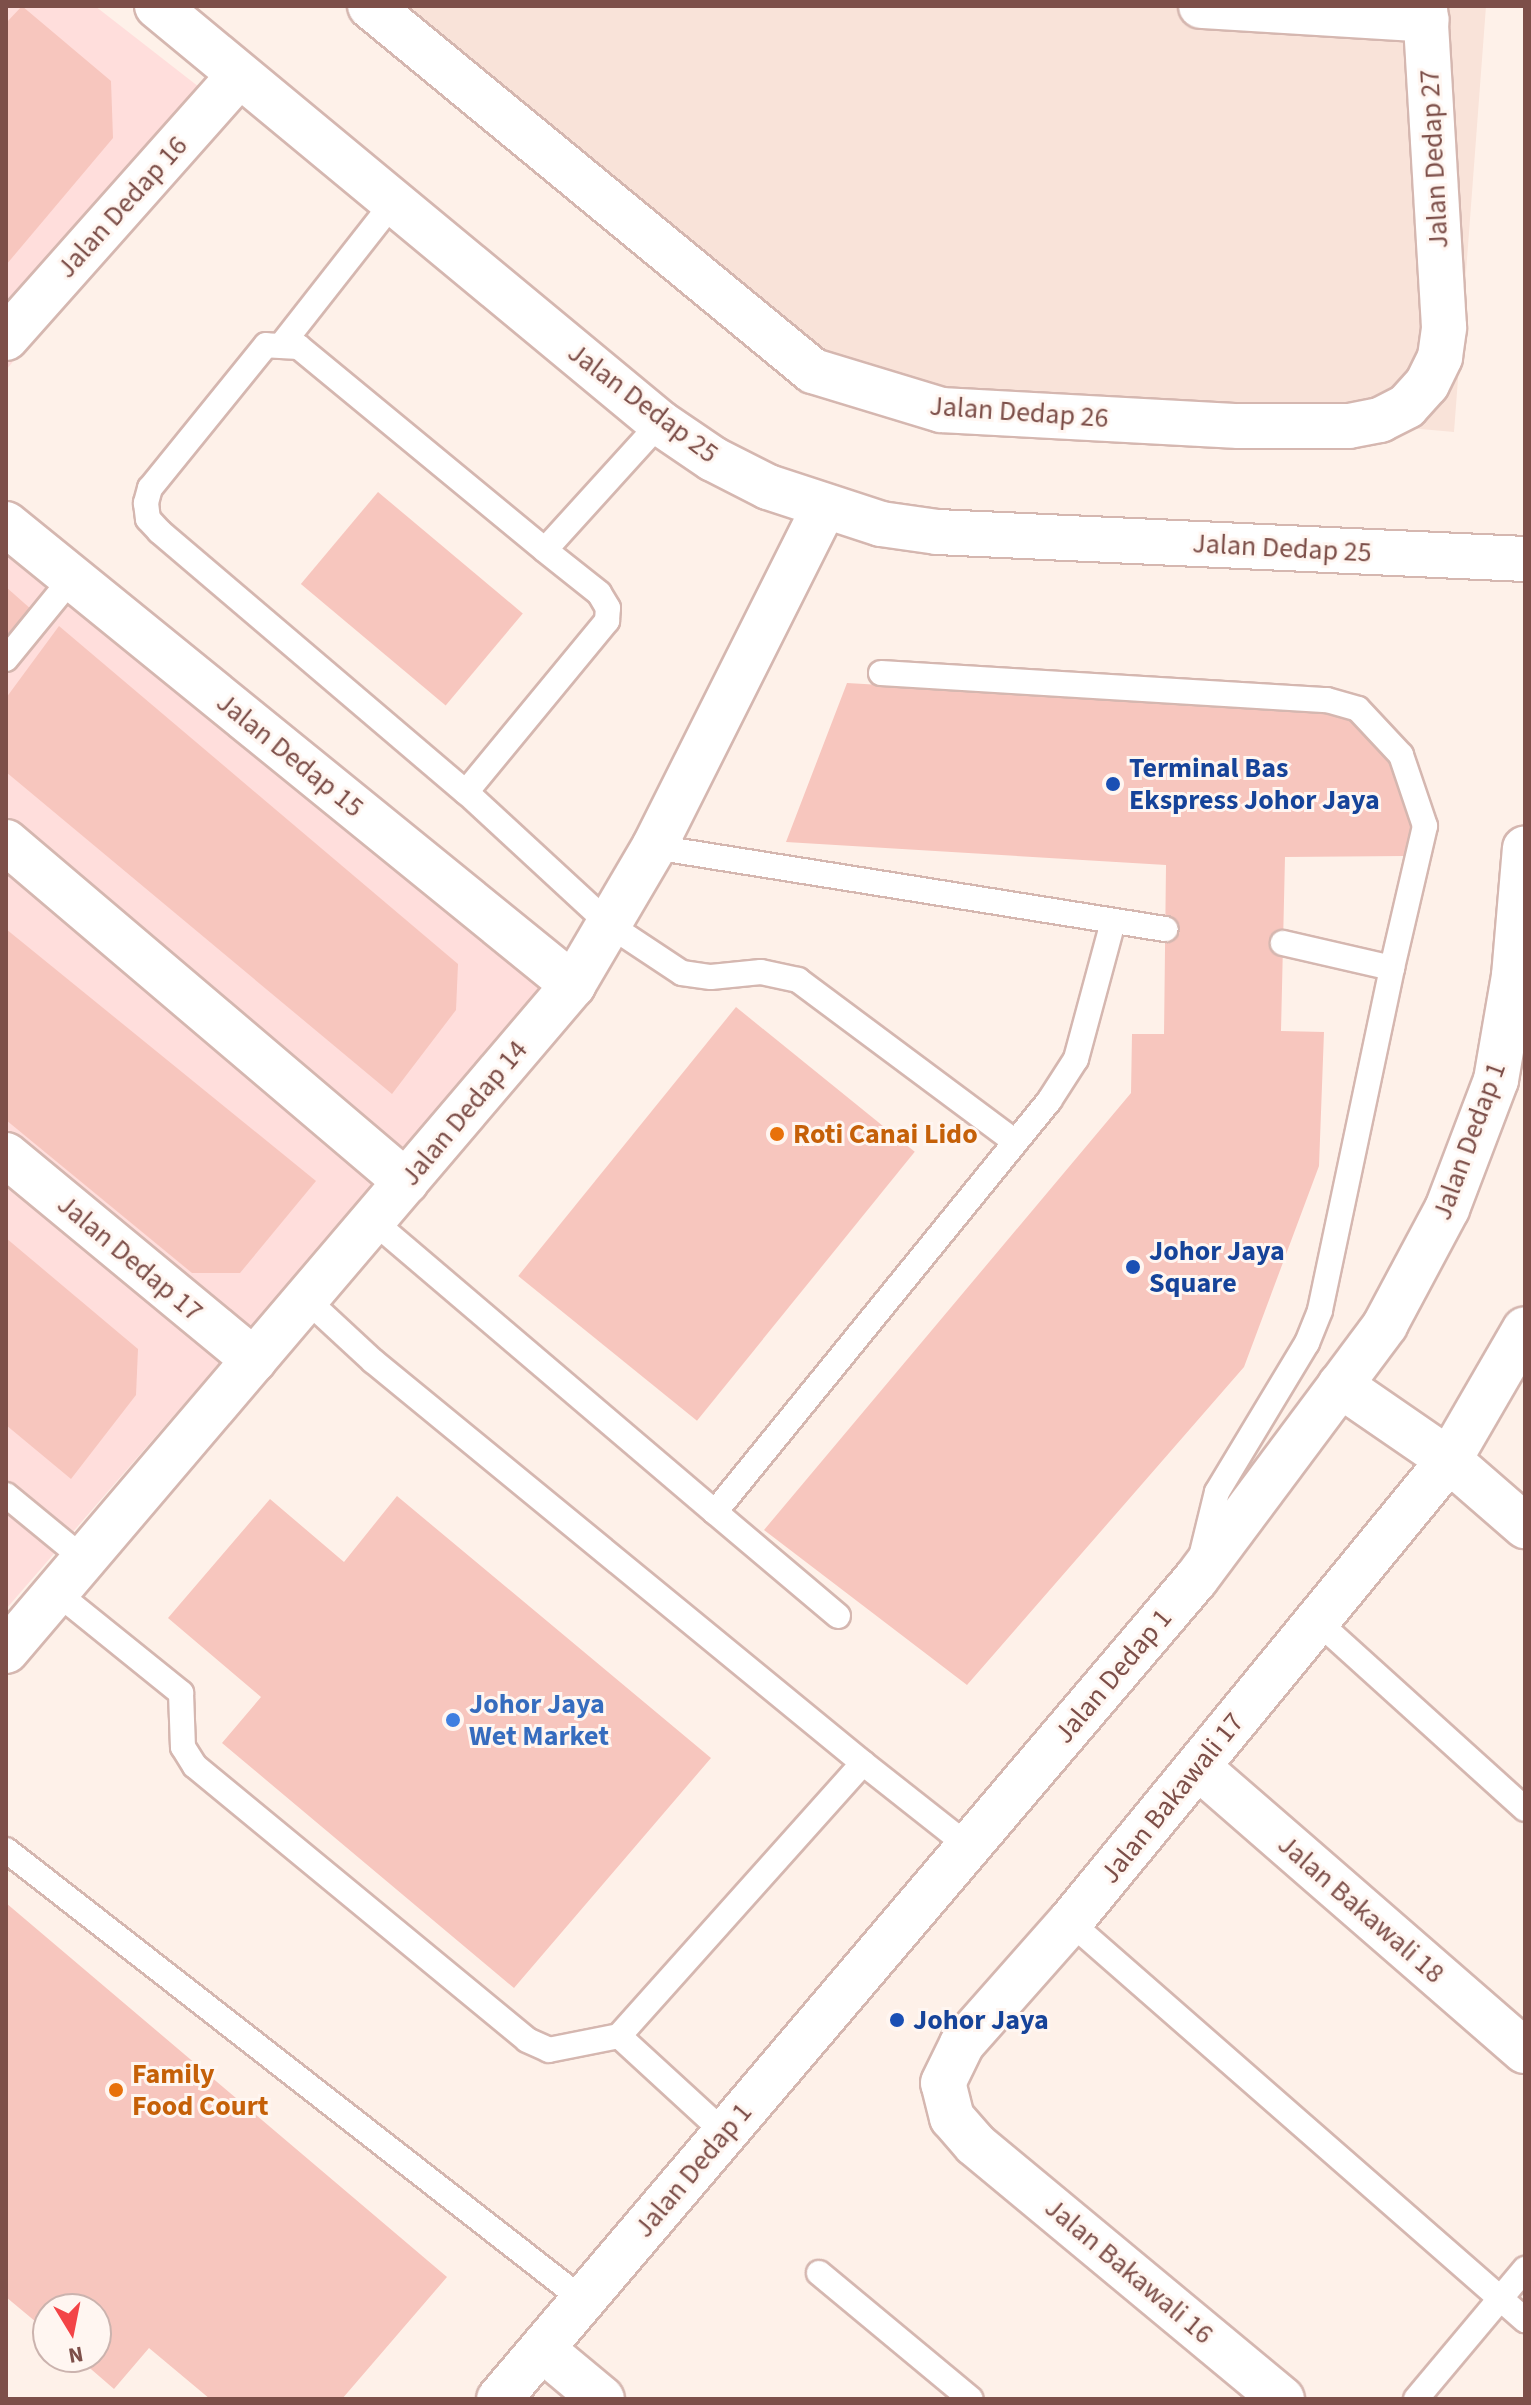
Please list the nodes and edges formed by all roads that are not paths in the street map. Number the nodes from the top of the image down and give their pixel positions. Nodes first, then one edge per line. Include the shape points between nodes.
1 (157, 6) edge
2 (370, 6) edge
3 (1220, 7) edge
4 (1426, 13) edge
5 (238, 77) junction
6 (392, 204) junction
7 (1442, 311) joint
8 (6, 338) edge
9 (283, 343) junction
10 (660, 423) junction
11 (824, 508) junction
12 (6, 524) edge
13 (545, 550) junction
14 (1525, 559) edge
15 (72, 578) junction
16 (6, 659) edge
17 (881, 673) dead end
18 (466, 792) junction
19 (6, 842) edge
20 (654, 847) junction
21 (1525, 848) edge
22 (1113, 922) junction
23 (611, 926) junction
24 (1165, 929) dead end
25 (1283, 943) dead end
26 (1392, 968) junction
27 (573, 985) junction
28 (1015, 1142) junction
29 (6, 1155) edge
30 (406, 1182) junction
31 (373, 1221) junction
32 (306, 1299) junction
33 (1525, 1329) edge
34 (254, 1360) junction
35 (1340, 1385) junction
36 (1449, 1460) junction
37 (6, 1495) edge
38 (715, 1512) junction
39 (1525, 1526) edge
40 (84, 1559) junction
41 (1196, 1579) junction
42 (56, 1592) junction
43 (838, 1616) dead end
44 (1317, 1621) junction
45 (6, 1651) edge
46 (863, 1763) junction
47 (1198, 1767) junction
48 (1525, 1809) edge
49 (968, 1846) junction
50 (6, 1850) edge
51 (1070, 1922) junction
52 (619, 2036) junction
53 (1525, 2051) edge
54 (725, 2133) junction
55 (975, 2144) joint
56 (1525, 2269) edge
57 (819, 2273) dead end
58 (1500, 2299) junction
59 (583, 2300) junction
60 (1525, 2320) edge
61 (542, 2349) junction
62 (499, 2399) edge
63 (602, 2399) edge
64 (971, 2399) edge
65 (1282, 2399) edge
66 (1416, 2399) edge

1 - 5 street, Jalan Dedap 25
2 - 7 street, Jalan Dedap 26 via 802,365 920,406 1239,426 1349,426 1380,420 1407,406 1427,384 1440,357
3 - 4 street
4 - 7 street, Jalan Dedap 27
5 - 6 street, Jalan Dedap 25
5 - 8 street, Jalan Dedap 16
6 - 9 lane
6 - 10 street, Jalan Dedap 25
9 - 13 lane via 299,347
9 - 18 lane via 266,345 254,355 150,488 148,519
10 - 11 street, Jalan Dedap 25 via 713,459
10 - 13 lane
11 - 14 street, Jalan Dedap 25 via 937,532
11 - 20 street, Jalan Dedap 14
12 - 15 street, Jalan Dedap 15
13 - 18 lane via 599,593 608,608 607,621
15 - 16 lane
15 - 27 street, Jalan Dedap 15
17 - 26 lane via 1327,700 1358,709 1401,755 1425,826
18 - 23 lane
19 - 30 street
20 - 22 lane
20 - 23 street, Jalan Dedap 14
21 - 35 street, Jalan Dedap 1 via 1514,976 1496,1080 1418,1268
22 - 24 lane
22 - 28 lane via 1076,1059
23 - 27 street, Jalan Dedap 14
23 - 28 lane via 682,973 711,977 761,972 798,980
25 - 26 lane
26 - 41 lane via 1320,1310 1307,1343 1217,1492
27 - 30 street, Jalan Dedap 14
28 - 38 lane
29 - 34 street, Jalan Dedap 17
30 - 31 street, Jalan Dedap 14
31 - 32 street, Jalan Dedap 14
31 - 38 lane
32 - 34 street, Jalan Dedap 14
32 - 46 lane via 373,1361
33 - 36 street, Jalan Bakawali 17
34 - 40 street, Jalan Dedap 14
35 - 36 street
35 - 41 street, Jalan Dedap 1
36 - 39 street
36 - 44 street, Jalan Bakawali 17
37 - 40 lane
38 - 43 lane
40 - 42 street, Jalan Dedap 14
41 - 49 street, Jalan Dedap 1
42 - 45 street, Jalan Dedap 14
42 - 52 lane via 181,1693 183,1747 195,1766 527,2040 549,2050
44 - 47 street, Jalan Bakawali 17
44 - 48 lane
46 - 49 lane
46 - 52 lane
47 - 51 street, Jalan Bakawali 17
47 - 53 street, Jalan Bakawali 18
49 - 54 street, Jalan Dedap 1
50 - 59 lane
51 - 55 street, Jalan Bakawali 17 via 948,2065 945,2101
51 - 58 lane
52 - 54 lane
54 - 59 street, Jalan Dedap 1
55 - 65 street, Jalan Bakawali 16
56 - 58 lane
57 - 64 lane
58 - 60 lane
58 - 66 lane
59 - 61 street, Jalan Dedap 1
61 - 62 street, Jalan Dedap 1
61 - 63 street

